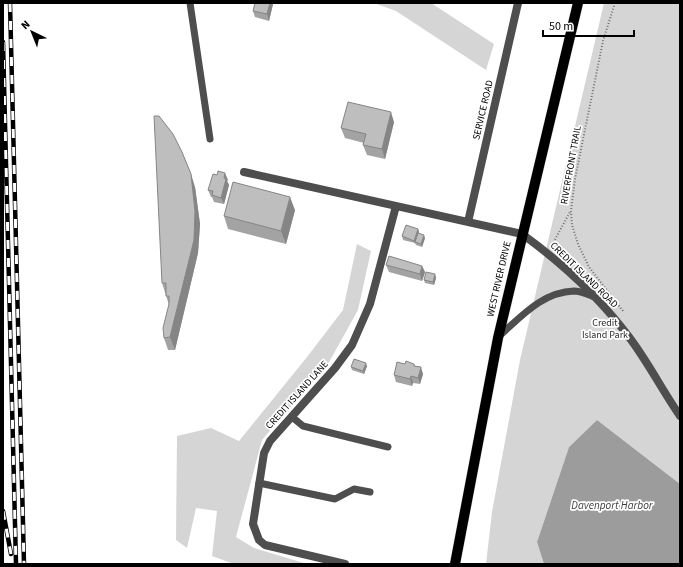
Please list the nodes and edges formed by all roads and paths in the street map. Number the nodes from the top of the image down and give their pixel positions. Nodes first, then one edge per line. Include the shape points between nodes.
1 (190, 3) edge
2 (518, 3) edge
3 (578, 3) edge
4 (615, 3) edge
5 (210, 139) dead end
6 (244, 172) dead end
7 (396, 206) junction
8 (571, 211) junction
9 (468, 222) junction
10 (522, 234) junction
11 (548, 253) junction
12 (595, 298) junction
13 (624, 314) dead end
14 (498, 338) junction
15 (680, 416) edge
16 (292, 417) junction
17 (388, 447) dead end
18 (259, 483) junction
19 (370, 492) dead end
20 (344, 564) edge
21 (455, 564) edge

1 - 5 lane
2 - 9 street, SERVICE ROAD
3 - 10 main road, WEST RIVER DRIVE
4 - 8 path, RIVERFRONT TRAIL via 603,41
6 - 7 street
7 - 9 street
7 - 16 street, CREDIT ISLAND LANE via 370,304 352,345 336,368
8 - 11 path
8 - 13 path, RIVERFRONT TRAIL via 578,244 589,267
9 - 10 street
10 - 11 street, CREDIT ISLAND ROAD
10 - 14 main road, WEST RIVER DRIVE
11 - 12 street, CREDIT ISLAND ROAD
12 - 14 lane via 576,291 555,294 538,302
12 - 15 street, CREDIT ISLAND ROAD via 609,311 629,338
14 - 21 main road, WEST RIVER DRIVE
16 - 17 lane via 303,426
16 - 18 street, CREDIT ISLAND LANE via 270,441 264,453
18 - 19 lane via 335,500 354,489
18 - 20 street, CREDIT ISLAND LANE via 253,524 259,540 265,545

